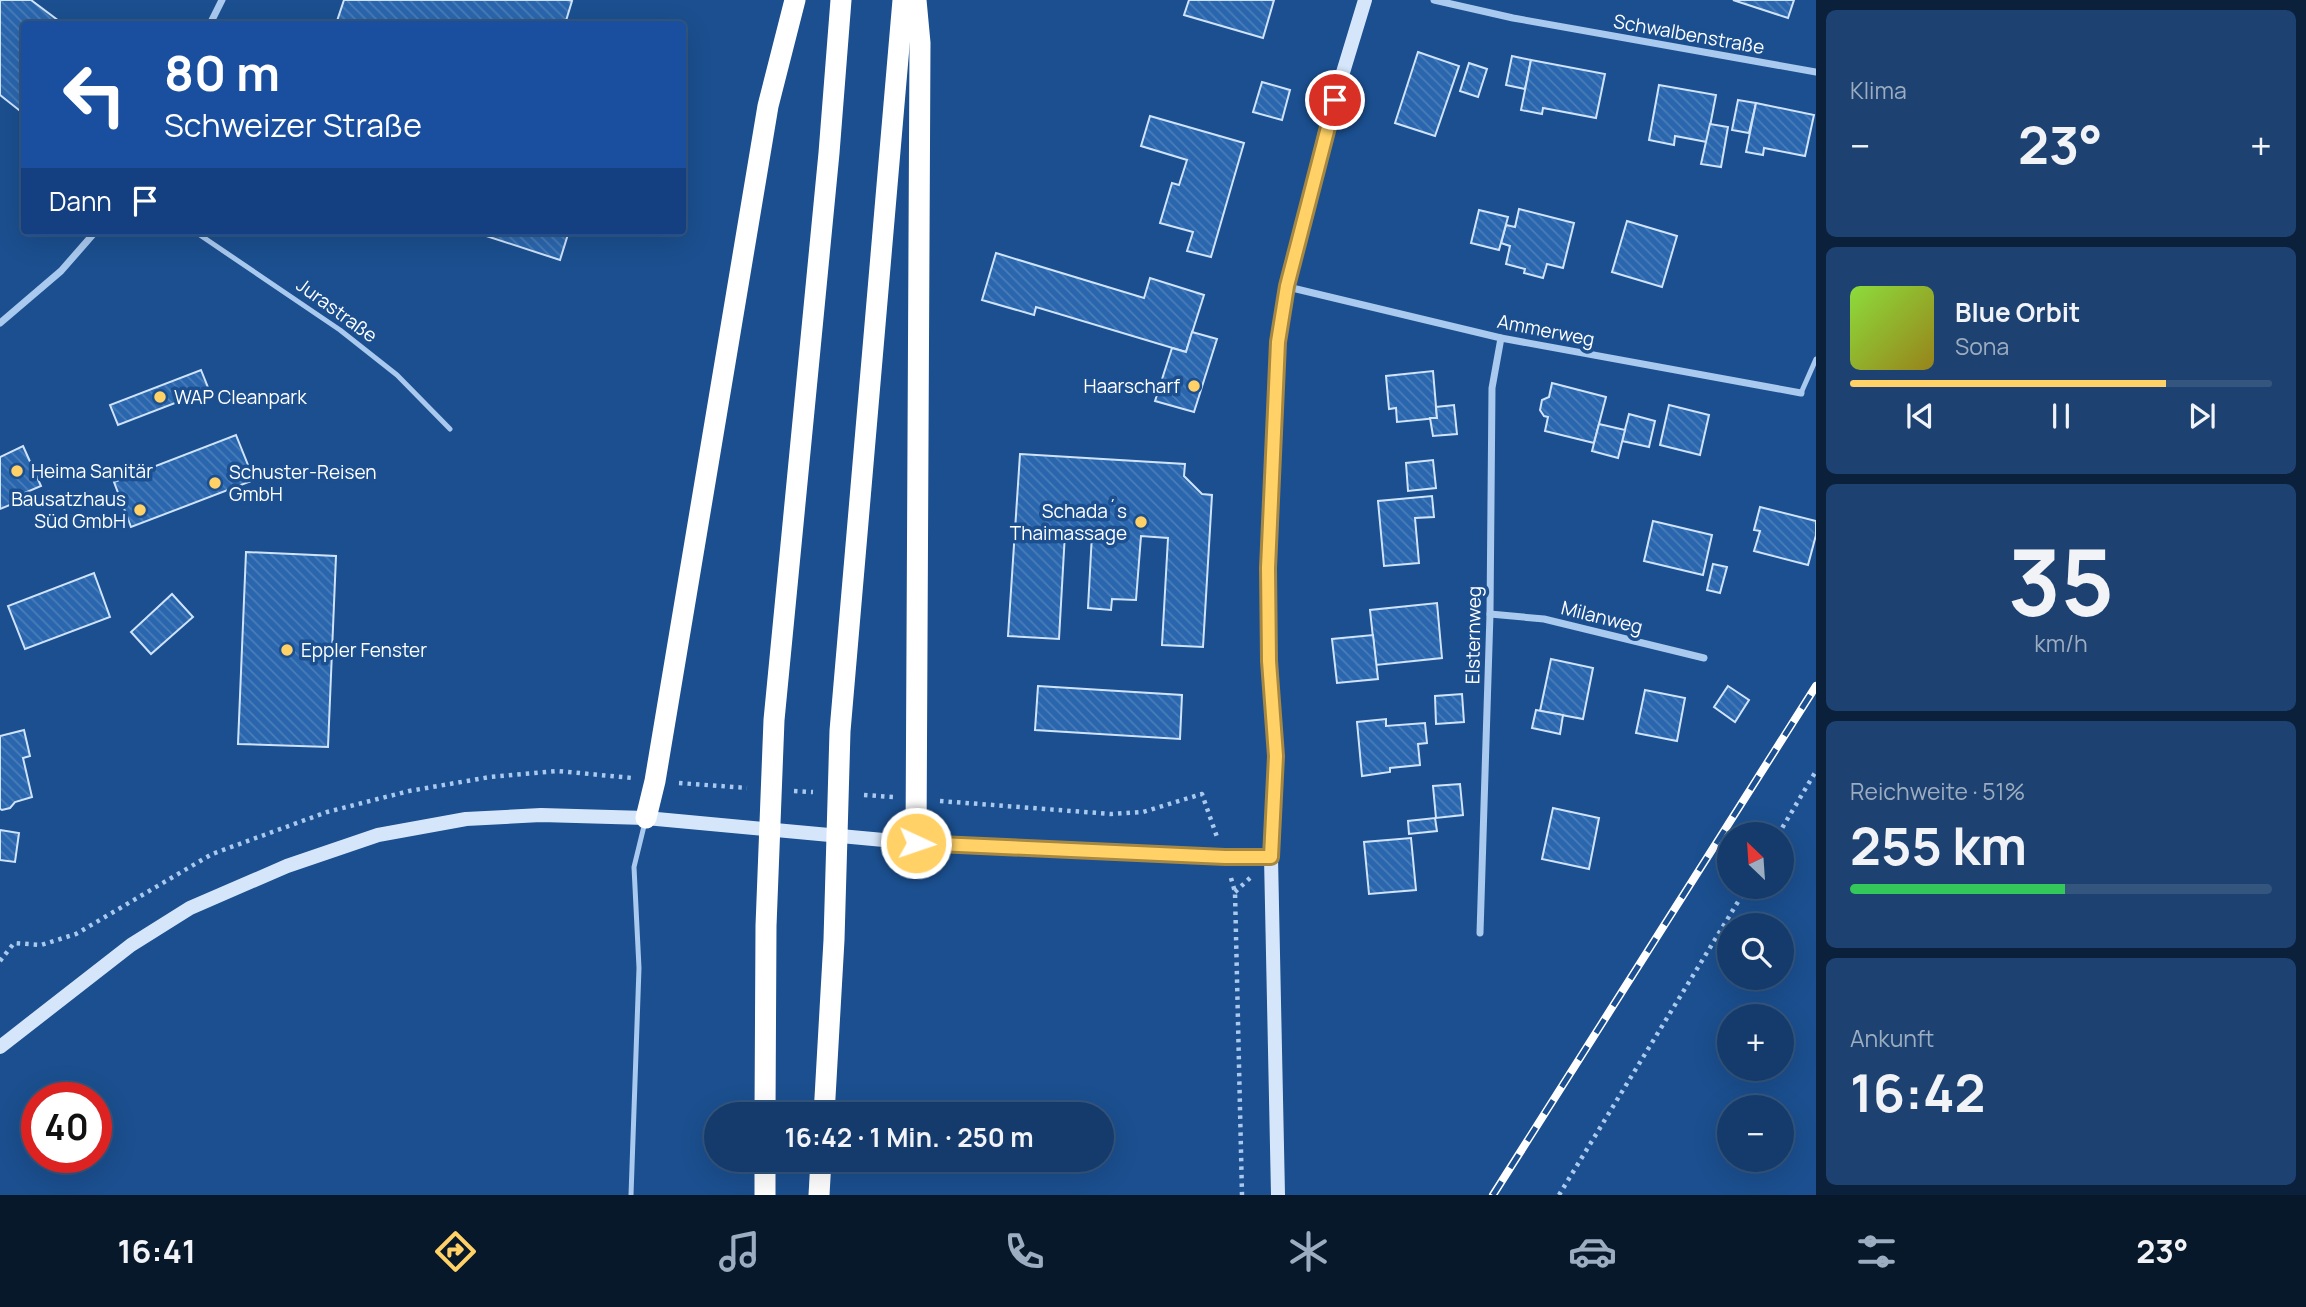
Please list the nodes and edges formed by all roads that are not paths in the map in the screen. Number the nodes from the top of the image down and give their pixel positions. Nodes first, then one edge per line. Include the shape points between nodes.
1 (222, 0) edge
2 (795, 0) edge
3 (841, 0) edge
4 (903, 0) edge
5 (916, 0) edge
6 (1365, 0) edge
7 (1434, 0) edge
8 (212, 21) edge
9 (1816, 72) edge
10 (92, 235) edge
11 (200, 235) edge
12 (1287, 286) junction
13 (0, 323) edge
14 (1501, 338) junction
15 (1816, 359) edge
16 (1801, 393) joint
17 (450, 429) dead end
18 (1490, 614) junction
19 (1704, 658) dead end
20 (646, 818) junction
21 (916, 843) junction
22 (1271, 857) junction
23 (1480, 933) dead end
24 (1, 1044) edge
25 (765, 1102) edge
26 (825, 1102) edge
27 (765, 1172) edge
28 (820, 1172) edge
29 (631, 1195) edge
30 (765, 1195) edge
31 (819, 1195) edge
32 (1278, 1195) edge

1 - 8 street
2 - 20 highway via 768,106
3 - 25 highway via 774,720
4 - 26 highway via 840,731
5 - 21 highway via 920,43
6 - 12 street via 1327,125
7 - 9 street, Schwalbenstraße
10 - 13 street via 61,271
11 - 17 lane, Jurastraße via 340,330 397,375
12 - 14 street, Ammerweg
12 - 22 street via 1278,342 1268,568 1276,756
14 - 16 street, Ammerweg
14 - 18 street, Elsternweg via 1492,388
15 - 16 lane
18 - 19 street, Milanweg via 1544,619
18 - 23 street, Elsternweg
20 - 21 street
20 - 24 street via 541,815 466,819 377,835 287,866 190,908 131,944
20 - 29 lane via 634,867 639,968
21 - 22 street
22 - 32 street
27 - 30 highway
28 - 31 highway

